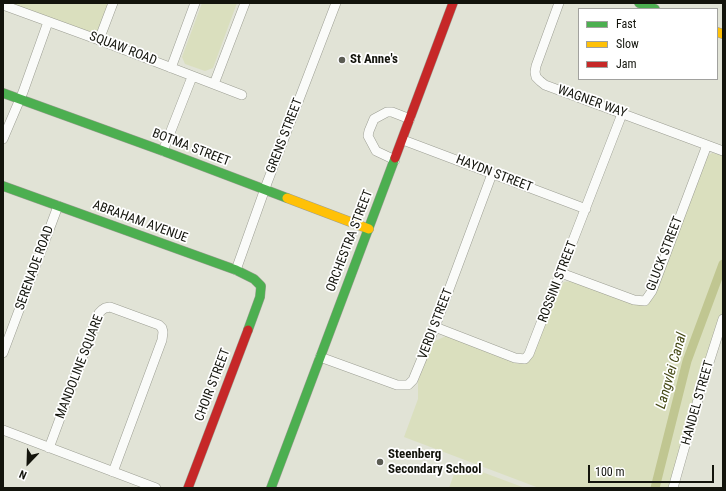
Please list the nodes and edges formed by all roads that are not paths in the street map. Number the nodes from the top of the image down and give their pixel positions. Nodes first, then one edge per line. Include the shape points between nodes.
1 (113, 3) edge
2 (195, 3) edge
3 (245, 3) edge
4 (336, 3) edge
5 (454, 3) edge
6 (559, 3) edge
7 (639, 3) edge
8 (3, 5) edge
9 (652, 8) edge
10 (48, 22) junction
11 (99, 40) junction
12 (171, 68) junction
13 (192, 77) junction
14 (214, 84) junction
15 (3, 93) edge
16 (242, 95) dead end
17 (19, 100) junction
18 (622, 114) junction
19 (410, 119) junction
20 (3, 139) edge
21 (403, 140) junction
22 (707, 145) junction
23 (163, 151) junction
24 (723, 151) edge
25 (395, 160) junction
26 (492, 174) junction
27 (3, 186) edge
28 (264, 190) junction
29 (58, 206) junction
30 (586, 208) junction
31 (369, 229) junction
32 (236, 270) junction
33 (561, 272) junction
34 (261, 291) joint
35 (723, 318) edge
36 (435, 327) junction
37 (3, 353) edge
38 (320, 357) junction
39 (3, 430) edge
40 (49, 448) junction
41 (113, 472) junction
42 (156, 488) edge
43 (188, 488) edge
44 (271, 488) edge
45 (673, 488) edge

1 - 11 street
2 - 12 street
3 - 14 street
4 - 28 street, GRENS STREET
5 - 19 street, ORCHESTRA STREET
6 - 18 street, WAGNER WAY via 536,66 536,77 545,85
7 - 9 street
8 - 10 street, SQUAW ROAD
10 - 11 street, SQUAW ROAD
10 - 17 street
11 - 12 street, SQUAW ROAD
12 - 13 street, SQUAW ROAD
13 - 14 street, SQUAW ROAD
13 - 23 street
14 - 16 street, SQUAW ROAD
15 - 17 street, BOTMA STREET
17 - 20 street
17 - 23 street, BOTMA STREET
18 - 22 street, WAGNER WAY
18 - 30 street, ROSSINI STREET
19 - 21 street, ORCHESTRA STREET
19 - 25 street via 387,112 374,119 369,131 368,136 376,151
21 - 25 street, ORCHESTRA STREET
21 - 26 street, HAYDN STREET
22 - 24 street, WAGNER WAY
22 - 33 street, GLUCK STREET via 652,291 645,301 634,300
23 - 28 street, BOTMA STREET
25 - 31 street, ORCHESTRA STREET
26 - 30 street, HAYDN STREET
26 - 36 street, VERDI STREET
27 - 29 street, ABRAHAM AVENUE
28 - 31 street, BOTMA STREET
28 - 32 street, GRENS STREET
29 - 32 street, ABRAHAM AVENUE
29 - 37 street, SERENADE ROAD
30 - 33 street, ROSSINI STREET
31 - 38 street, ORCHESTRA STREET
32 - 34 street, ABRAHAM AVENUE via 254,279 261,286
33 - 36 street, ROSSINI STREET via 532,350 525,358 515,358
34 - 43 street, CHOIR STREET
35 - 45 street, HANDEL STREET
36 - 38 street, VERDI STREET via 417,374 408,385 396,385
38 - 44 street, ORCHESTRA STREET
39 - 40 street
40 - 41 street
40 - 41 street, MANDOLINE SQUARE via 99,313 110,307 160,325 163,332 162,340
41 - 42 street

